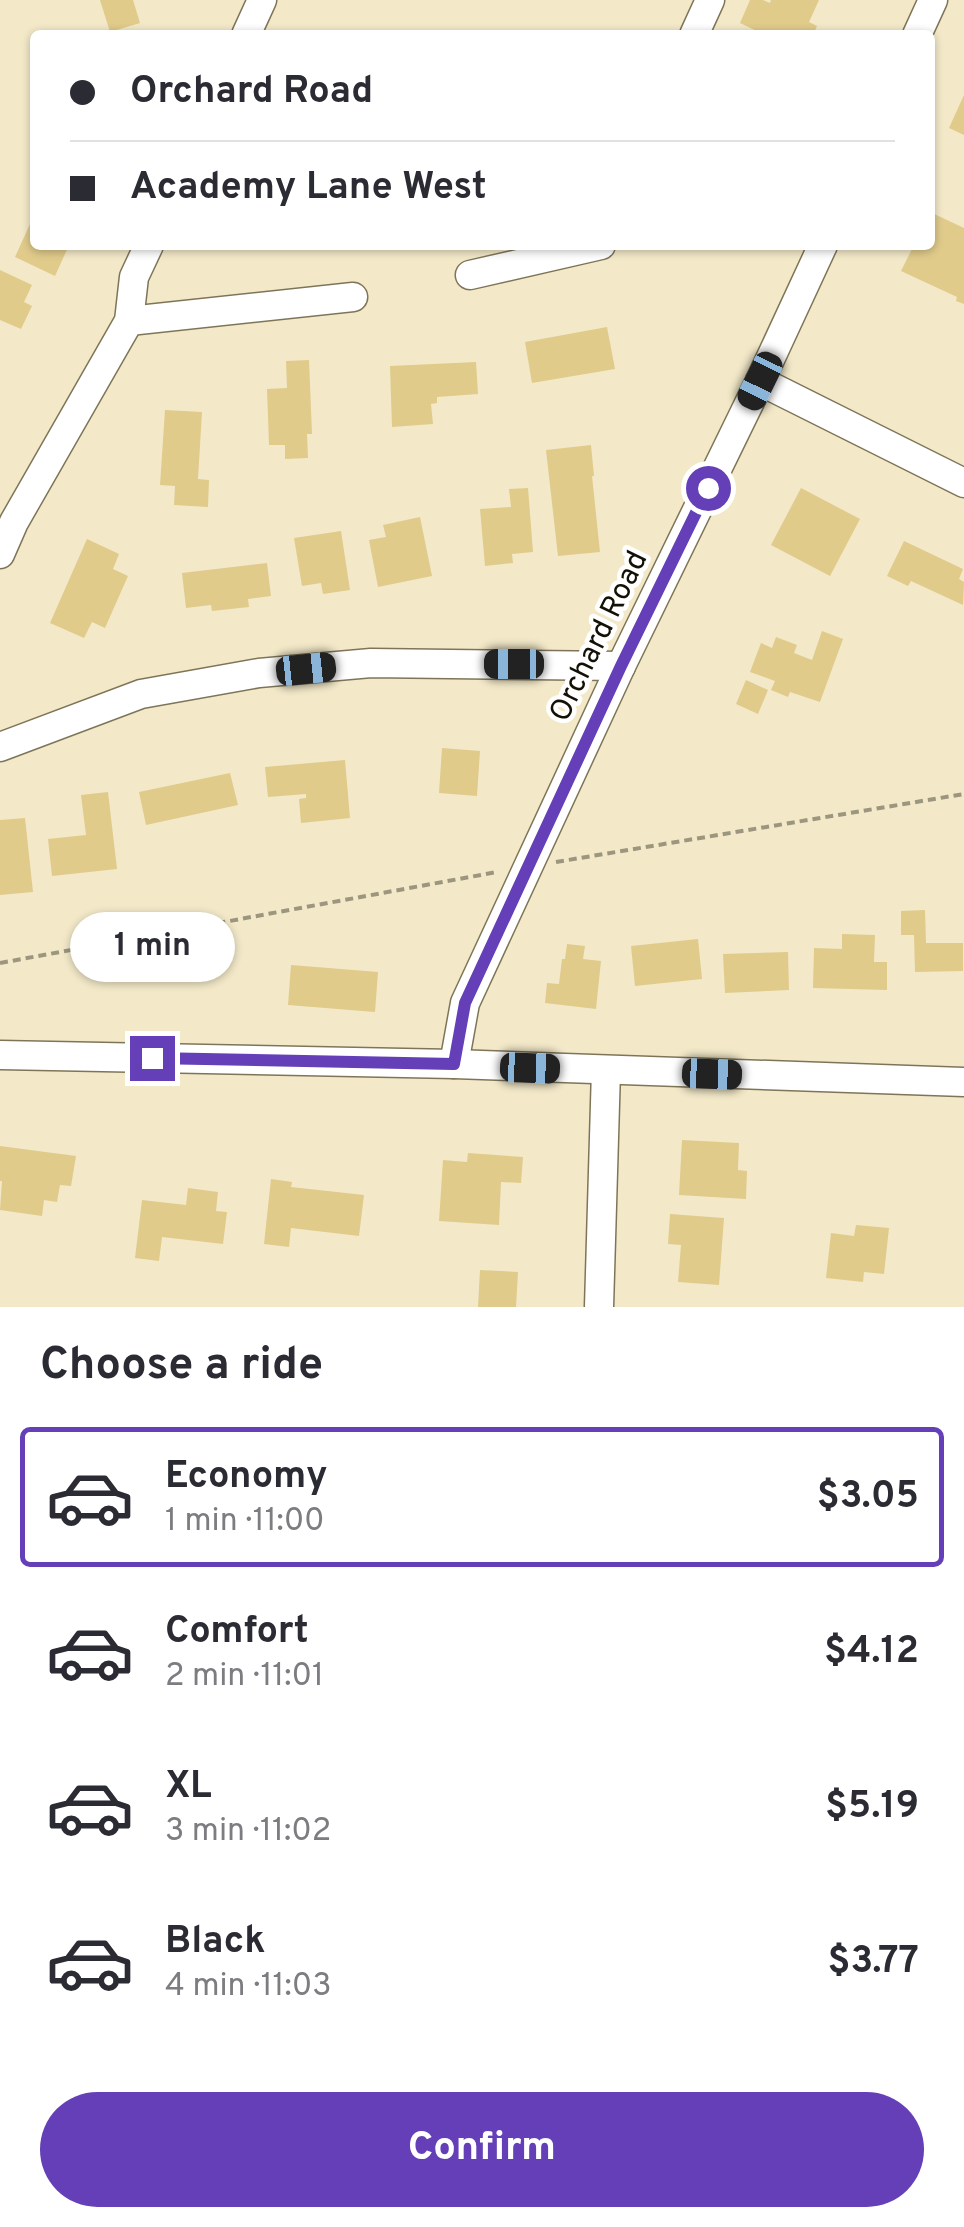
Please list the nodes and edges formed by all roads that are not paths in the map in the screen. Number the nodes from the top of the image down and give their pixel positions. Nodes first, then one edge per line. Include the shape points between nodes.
1 (262, 0) edge
2 (710, 0) edge
3 (933, 0) edge
4 (248, 30) edge
5 (696, 30) edge
6 (919, 30) edge
7 (146, 250) edge
8 (579, 250) edge
9 (821, 250) edge
10 (470, 275) dead end
11 (353, 297) dead end
12 (129, 321) junction
13 (760, 381) junction
14 (964, 483) edge
15 (0, 554) edge
16 (621, 666) junction
17 (0, 747) edge
18 (0, 1055) edge
19 (454, 1064) junction
20 (606, 1070) junction
21 (964, 1082) edge
22 (599, 1307) edge

1 - 4 street
2 - 5 street
3 - 6 street
7 - 12 street via 134,278
8 - 10 street
9 - 13 street, Orchard Road
11 - 12 street
12 - 15 street
13 - 14 street
13 - 16 street, Orchard Road
16 - 17 street via 371,663 259,673 141,694
16 - 19 street, Orchard Road via 465,1003
18 - 19 street
19 - 20 street
20 - 21 street
20 - 22 street

